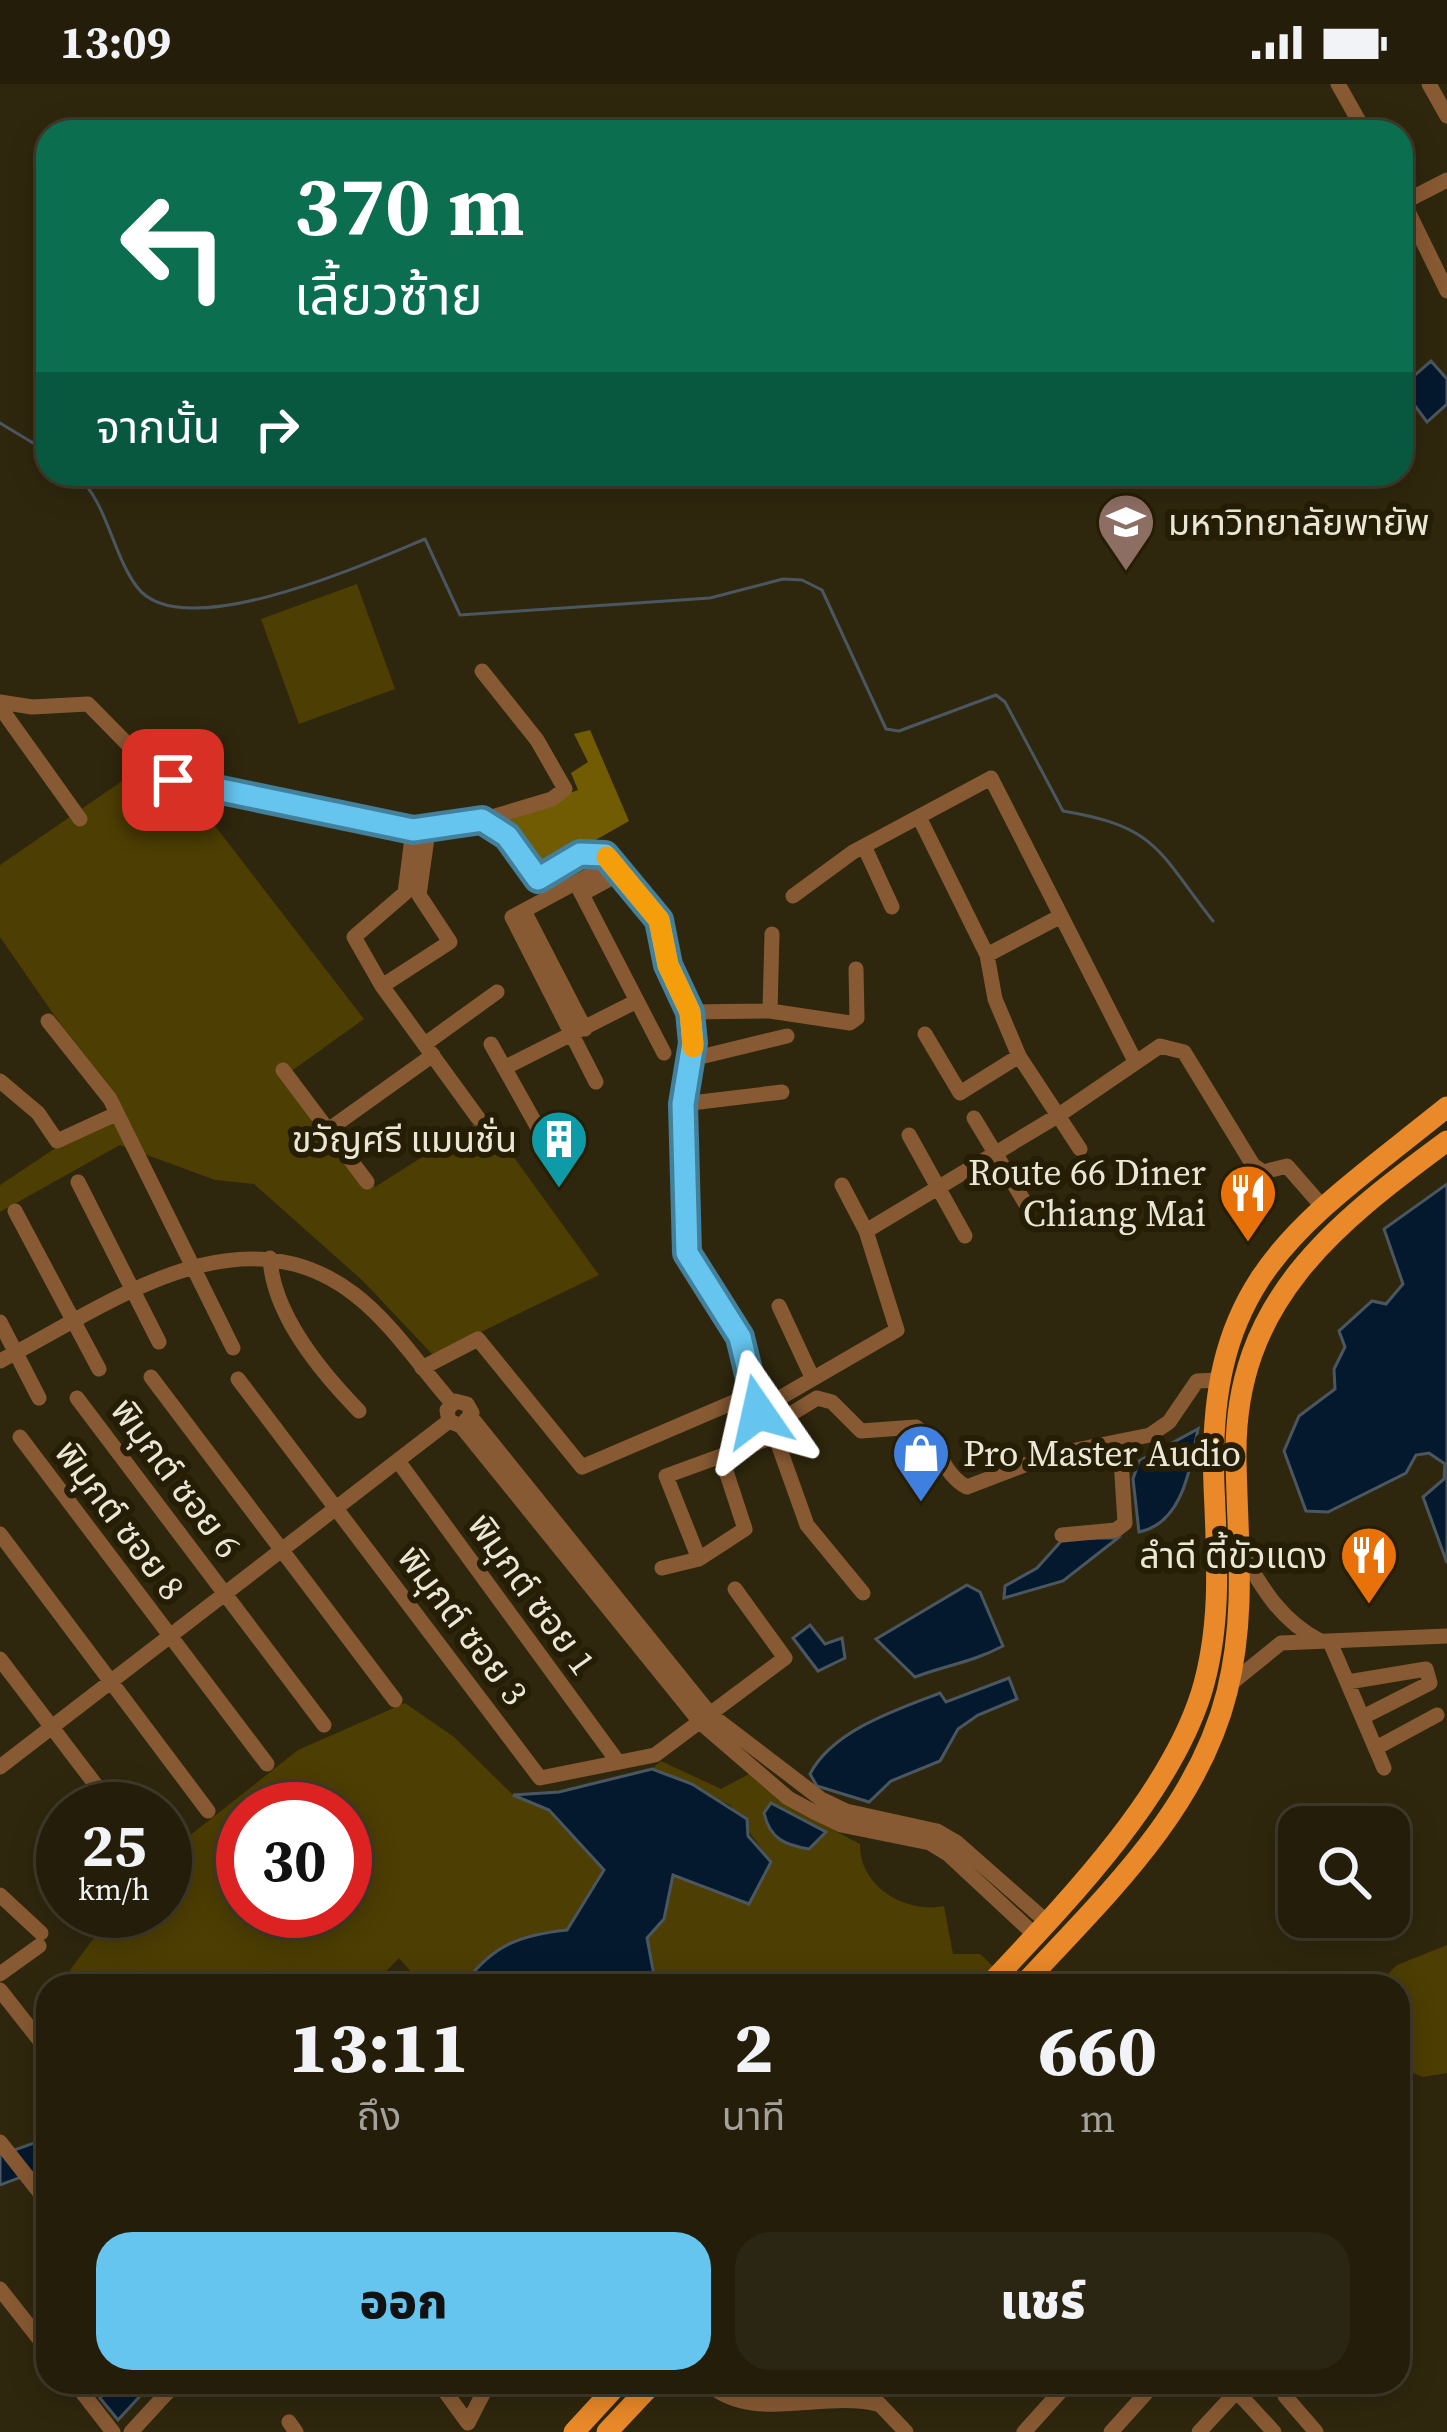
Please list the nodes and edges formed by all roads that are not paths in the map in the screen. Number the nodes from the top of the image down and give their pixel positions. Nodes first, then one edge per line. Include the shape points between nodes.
1 (1338, 84) edge
2 (1429, 84) edge
3 (1447, 116) edge
4 (1358, 120) edge
5 (1447, 181) edge
6 (1413, 195) edge
7 (1413, 222) edge
8 (1447, 291) edge
9 (482, 670) dead end
10 (0, 704) edge
11 (919, 817) junction
12 (80, 820) dead end
13 (482, 820) junction
14 (420, 831) junction
15 (864, 846) junction
16 (617, 868) junction
17 (579, 889) junction
18 (412, 894) junction
19 (793, 896) dead end
20 (892, 907) dead end
21 (1061, 916) junction
22 (772, 934) dead end
23 (987, 955) junction
24 (856, 969) dead end
25 (382, 986) junction
26 (496, 992) dead end
27 (637, 1001) junction
28 (770, 1011) junction
29 (690, 1012) junction
30 (48, 1022) dead end
31 (577, 1033) junction
32 (925, 1034) dead end
33 (787, 1036) dead end
34 (491, 1044) dead end
35 (429, 1050) junction
36 (664, 1053) dead end
37 (1019, 1056) junction
38 (692, 1059) junction
39 (1134, 1060) junction
40 (505, 1068) junction
41 (284, 1070) dead end
42 (0, 1081) edge
43 (596, 1082) dead end
44 (782, 1092) dead end
45 (683, 1104) junction
46 (1447, 1107) edge
47 (116, 1114) junction
48 (1059, 1115) junction
49 (478, 1118) dead end
50 (974, 1118) dead end
51 (538, 1128) dead end
52 (328, 1130) junction
53 (909, 1135) dead end
54 (1447, 1141) edge
55 (1080, 1149) dead end
56 (996, 1152) junction
57 (78, 1182) dead end
58 (367, 1183) dead end
59 (842, 1185) dead end
60 (939, 1190) junction
61 (1321, 1205) junction
62 (1027, 1206) dead end
63 (15, 1210) dead end
64 (866, 1231) junction
65 (965, 1236) dead end
66 (271, 1258) junction
67 (190, 1265) junction
68 (134, 1293) junction
69 (778, 1306) dead end
70 (0, 1322) edge
71 (74, 1324) junction
72 (159, 1342) dead end
73 (233, 1348) dead end
74 (8, 1357) edge
75 (422, 1368) junction
76 (99, 1369) dead end
77 (812, 1377) junction
78 (151, 1378) dead end
79 (238, 1379) dead end
80 (1217, 1380) junction
81 (755, 1393) junction
82 (39, 1398) dead end
83 (77, 1398) dead end
84 (778, 1399) dead end
85 (359, 1411) dead end
86 (460, 1422) junction
87 (772, 1430) junction
88 (20, 1437) dead end
89 (1120, 1443) junction
90 (721, 1456) junction
91 (398, 1461) junction
92 (338, 1507) junction
93 (0, 1534) edge
94 (1063, 1534) dead end
95 (1241, 1552) junction
96 (283, 1553) junction
97 (699, 1559) junction
98 (662, 1568) dead end
99 (735, 1589) dead end
100 (863, 1592) dead end
101 (227, 1595) junction
102 (1447, 1636) edge
103 (172, 1639) junction
104 (1327, 1642) junction
105 (0, 1659) edge
106 (1348, 1682) junction
107 (112, 1683) junction
108 (1228, 1686) junction
109 (394, 1700) dead end
110 (1437, 1715) dead end
111 (1363, 1717) junction
112 (706, 1719) junction
113 (324, 1725) dead end
114 (53, 1728) junction
115 (1376, 1748) junction
116 (618, 1762) junction
117 (267, 1764) dead end
118 (0, 1768) edge
119 (1384, 1768) dead end
120 (94, 1782) edge
121 (208, 1811) dead end
122 (0, 1895) edge
123 (1041, 1929) junction
124 (0, 1974) edge
125 (999, 1974) edge
126 (1033, 1974) edge
127 (0, 1990) edge
128 (36, 2036) edge
129 (1, 2144) edge
130 (36, 2188) edge
131 (0, 2289) edge
132 (36, 2335) edge
133 (83, 2394) edge
134 (166, 2394) edge
135 (447, 2394) edge
136 (483, 2394) edge
137 (609, 2394) edge
138 (643, 2394) edge
139 (723, 2394) edge
140 (870, 2394) edge
141 (1058, 2394) edge
142 (1145, 2394) edge
143 (1226, 2394) edge
144 (1239, 2394) edge
145 (1285, 2396) dead end
146 (878, 2404) junction
147 (886, 2426) edge
148 (113, 2432) edge
149 (131, 2432) edge
150 (574, 2432) edge
151 (607, 2432) edge
152 (905, 2432) edge
153 (1024, 2432) edge
154 (1111, 2432) edge
155 (1199, 2432) edge
156 (1274, 2432) edge
157 (1316, 2432) edge

1 - 4 street
2 - 3 street
5 - 6 street
7 - 8 street
9 - 13 street via 565,789
10 - 12 street
10 - 14 street via 88,704 173,780
11 - 15 street
11 - 21 street via 991,778
11 - 23 street
13 - 14 street
13 - 16 street via 507,836 538,879 592,851
14 - 18 street
15 - 19 street
15 - 20 street
16 - 17 street
16 - 29 street via 659,920
17 - 27 street
17 - 31 street via 518,914
18 - 25 street via 354,937
18 - 25 street via 450,942
21 - 23 street
21 - 39 street
22 - 28 street
23 - 37 street
24 - 28 street via 856,1021
25 - 35 street
26 - 35 street
27 - 31 street
27 - 36 street
28 - 29 street
29 - 38 street
30 - 47 street
31 - 40 street
31 - 43 street
32 - 37 street via 960,1093
33 - 38 street
34 - 40 street
35 - 49 street
35 - 52 street
37 - 48 street
38 - 45 street
39 - 48 street
39 - 61 street via 1160,1046 1184,1052 1245,1156 1263,1172 1287,1166
40 - 51 street
41 - 52 street
42 - 47 street via 57,1141
44 - 45 street
45 - 81 street via 687,1253 740,1337
46 - 61 main road
47 - 67 street
48 - 55 street
48 - 56 street
50 - 56 street
52 - 58 street
53 - 60 street
54 - 95 main road via 1320,1244 1254,1342 1236,1454
56 - 60 street
56 - 62 street
57 - 68 street
59 - 64 street
60 - 64 street
60 - 65 street
61 - 80 main road via 1256,1280
63 - 71 street
64 - 77 street via 897,1330
66 - 67 street
66 - 75 street via 309,1267 353,1293
66 - 85 street via 272,1278 318,1368
67 - 68 street
67 - 73 street
68 - 71 street
68 - 72 street
69 - 77 street
70 - 74 street
71 - 74 street
71 - 76 street
74 - 82 street
75 - 81 street via 478,1339 582,1467
75 - 86 street
77 - 84 street
78 - 96 street
79 - 92 street, พิมุกต์ ซอย 3
80 - 89 street via 1197,1382 1161,1428
80 - 123 main road via 1219,1574 1202,1689 1161,1777
81 - 87 street
83 - 101 street, พิมุกต์ ซอย 6
86 - 91 street
86 - 112 street
87 - 89 street via 817,1398 832,1402 861,1431 916,1427 967,1487 1035,1459
87 - 90 street
87 - 100 street via 807,1525
88 - 103 street, พิมุกต์ ซอย 8
89 - 94 street via 1123,1526
90 - 97 street via 746,1529
90 - 97 street via 666,1476
91 - 92 street
91 - 116 street, พิมุกต์ ซอย 1
92 - 96 street
92 - 116 street, พิมุกต์ ซอย 3 via 540,1778
93 - 107 street
95 - 104 street via 1270,1602 1297,1629
95 - 108 main road via 1242,1605
96 - 101 street
96 - 109 street
97 - 98 street
99 - 112 street via 785,1658
101 - 103 street
101 - 113 street, พิมุกต์ ซอย 6
102 - 104 street
103 - 107 street
103 - 117 street, พิมุกต์ ซอย 8
104 - 106 street
104 - 108 street via 1281,1643
105 - 114 street
106 - 111 street
106 - 111 street via 1426,1669 1430,1683
107 - 114 street
107 - 121 street
108 - 126 main road via 1173,1814
110 - 115 street
111 - 115 street
112 - 116 street via 656,1755
112 - 123 street via 796,1785 948,1854
114 - 118 street
114 - 120 street
115 - 119 street
122 - 124 street via 40,1940
123 - 125 main road
127 - 128 street
129 - 130 street
131 - 132 street
133 - 148 street
134 - 149 street
135 - 136 street via 468,2422
137 - 150 main road
138 - 151 main road
139 - 146 street via 781,2405
140 - 146 street
141 - 153 street
142 - 154 street
143 - 155 street
144 - 156 street
145 - 157 street
146 - 147 street
147 - 152 street

